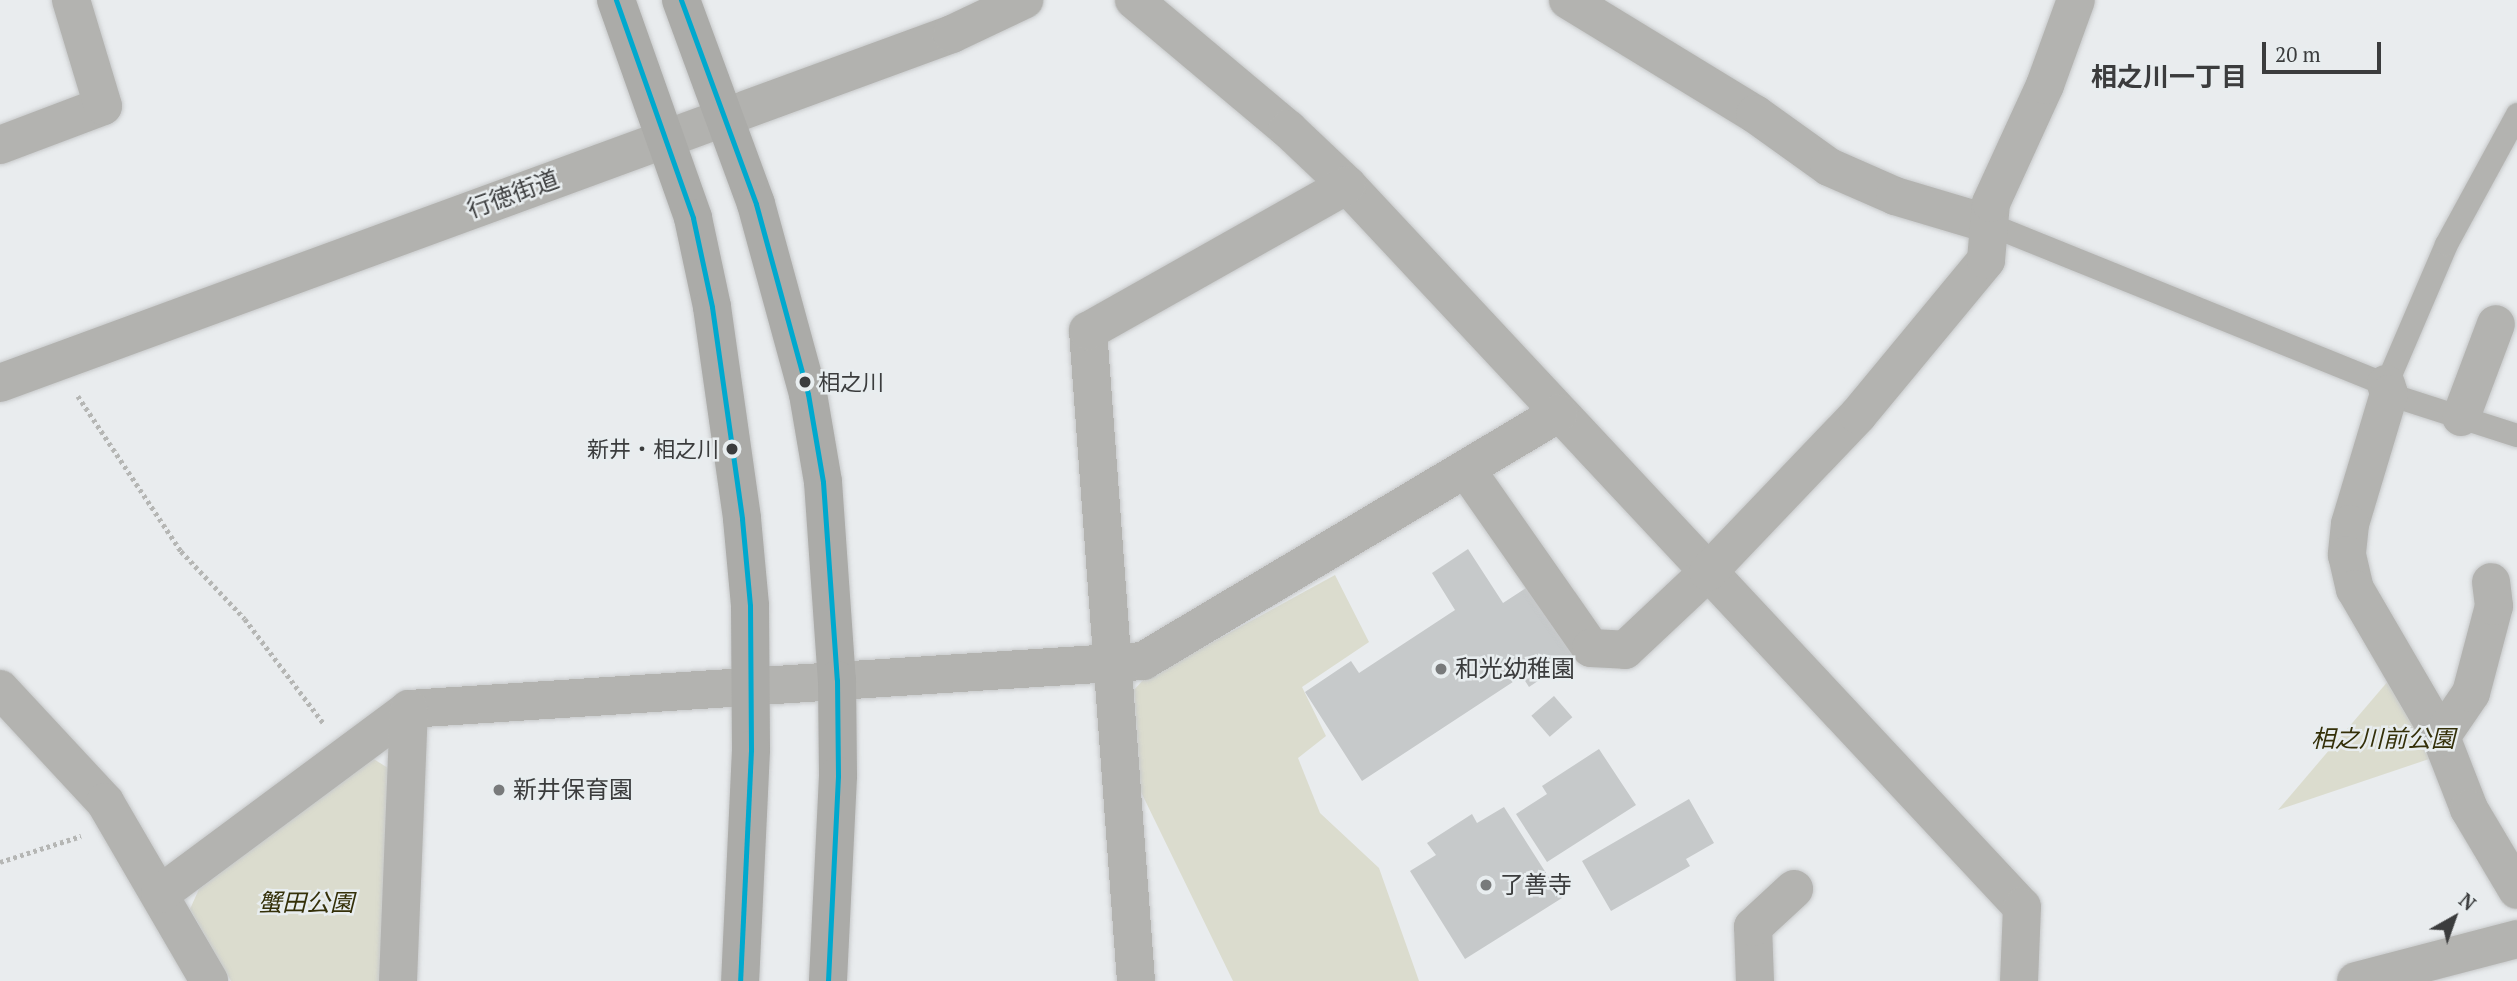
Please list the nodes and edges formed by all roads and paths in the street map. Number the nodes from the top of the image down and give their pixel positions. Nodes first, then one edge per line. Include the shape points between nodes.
1 (71, 0) edge
2 (616, 0) edge
3 (681, 0) edge
4 (1024, 0) edge
5 (1134, 0) edge
6 (1568, 0) edge
7 (2076, 0) edge
8 (2517, 114) edge
9 (725, 118) junction
10 (667, 139) junction
11 (0, 145) edge
12 (1347, 186) junction
13 (1989, 224) junction
14 (2496, 324) dead end
15 (55, 361) junction
16 (0, 383) edge
17 (2387, 389) junction
18 (1559, 413) junction
19 (2461, 417) junction
20 (2517, 435) edge
21 (1466, 469) junction
22 (1708, 572) junction
23 (2491, 582) dead end
24 (1113, 663) junction
25 (837, 680) junction
26 (751, 684) junction
27 (0, 689) edge
28 (409, 709) junction
29 (2441, 737) junction
30 (348, 755) junction
31 (119, 825) junction
32 (0, 862) edge
33 (1794, 889) dead end
34 (2517, 890) edge
35 (160, 894) junction
36 (2517, 939) edge
37 (209, 981) edge
38 (398, 981) edge
39 (740, 981) edge
40 (828, 981) edge
41 (1136, 981) edge
42 (1755, 981) edge
43 (2019, 981) edge
44 (2356, 981) edge

1 - 11 street via 103,106
2 - 10 main road
3 - 9 main road
4 - 9 street, 行徳街道 via 952,34
5 - 12 street via 1289,129
6 - 13 street via 1755,114 1829,167 1895,196
7 - 13 street via 2045,85 1991,203
8 - 17 lane via 2446,244
9 - 10 street, 行徳街道
9 - 25 main road via 756,204 808,394 823,482
10 - 15 street, 行徳街道
10 - 26 main road via 693,218 724,379 742,519
12 - 18 street
12 - 24 street via 1088,331
13 - 17 lane
13 - 22 street via 1986,260 1858,415
14 - 19 street
15 - 16 street, 行徳街道
15 - 30 path via 181,551 246,619
17 - 19 lane
17 - 29 street via 2354,510 2347,555 2355,589
18 - 21 street
18 - 22 street
19 - 20 lane
21 - 22 street via 1591,649 1625,650
21 - 24 street via 1143,661
22 - 43 street via 2022,907
23 - 29 street via 2494,606 2471,692
24 - 25 street
24 - 41 street
25 - 26 street
25 - 40 main road via 838,776
26 - 28 street
26 - 39 main road
27 - 31 street via 105,802
28 - 30 street
28 - 38 street
29 - 34 street via 2469,809
30 - 35 street
31 - 32 path
31 - 35 street
33 - 42 street via 1753,927
35 - 37 street
36 - 44 street

